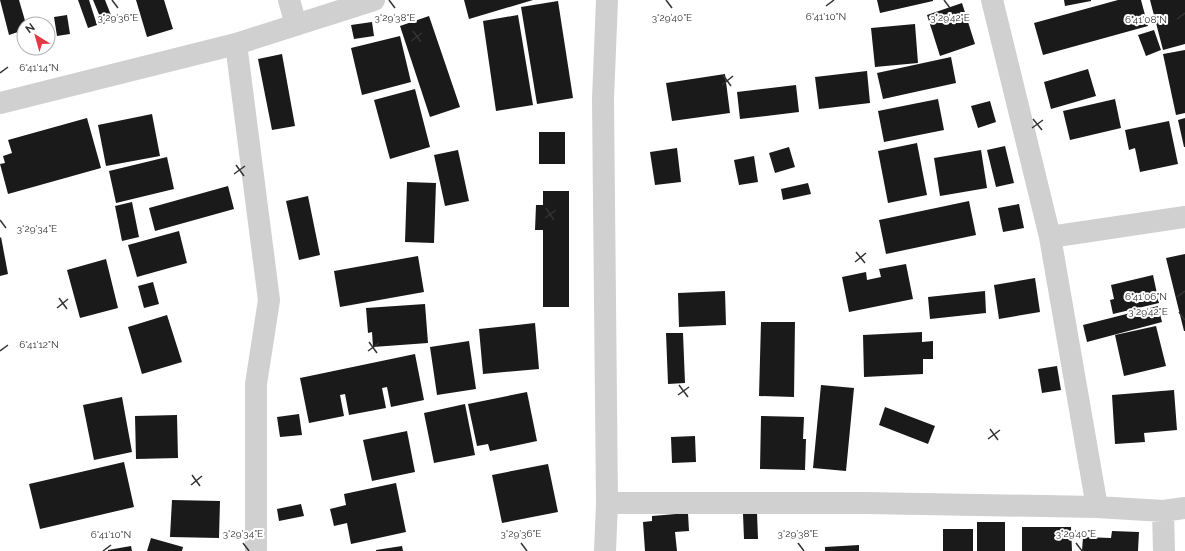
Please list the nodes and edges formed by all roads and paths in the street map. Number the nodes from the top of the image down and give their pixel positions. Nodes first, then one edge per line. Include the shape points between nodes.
1 (289, 0) edge
2 (374, 0) edge
3 (607, 0) edge
4 (992, 0) edge
5 (296, 25) junction
6 (236, 44) junction
7 (0, 102) edge
8 (1185, 217) edge
9 (1050, 238) junction
10 (607, 503) junction
11 (1097, 506) junction
12 (1185, 508) edge
13 (1163, 511) junction
14 (256, 551) edge
15 (605, 551) edge
16 (1164, 551) edge

1 - 5 street
2 - 5 street
3 - 10 street via 603,99
4 - 9 street
5 - 6 street
6 - 7 street
6 - 14 street via 269,300 256,384
8 - 9 street
9 - 11 street
10 - 11 street
10 - 15 street
11 - 13 street
12 - 13 street
13 - 16 street

